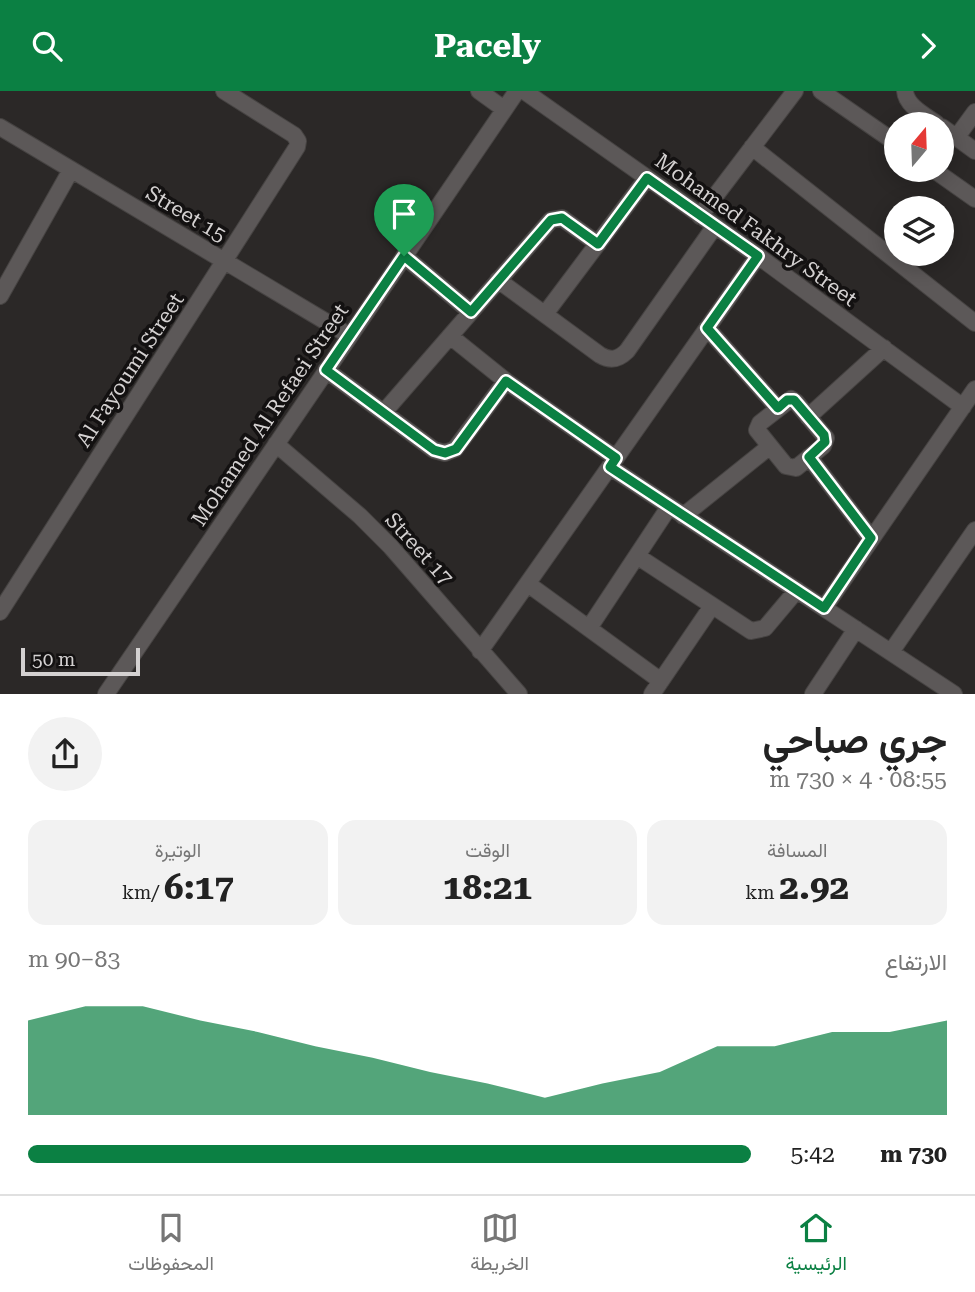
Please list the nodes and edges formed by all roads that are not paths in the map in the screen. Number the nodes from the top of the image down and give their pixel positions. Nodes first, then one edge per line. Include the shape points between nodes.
1 (223, 91) edge
2 (479, 91) edge
3 (517, 91) edge
4 (524, 91) edge
5 (795, 91) edge
6 (821, 91) edge
7 (905, 91) edge
8 (505, 109) junction
9 (975, 111) edge
10 (921, 112) edge
11 (0, 127) edge
12 (884, 135) edge
13 (956, 138) joint
14 (752, 147) junction
15 (975, 151) edge
16 (71, 170) junction
17 (647, 178) junction
18 (951, 182) edge
19 (975, 199) edge
20 (700, 216) junction
21 (715, 226) junction
22 (598, 244) junction
23 (404, 256) junction
24 (758, 256) junction
25 (225, 262) junction
26 (498, 280) junction
27 (0, 296) edge
28 (471, 312) junction
29 (545, 314) junction
30 (975, 323) edge
31 (707, 328) junction
32 (350, 336) junction
33 (450, 336) junction
34 (884, 348) junction
35 (326, 370) junction
36 (506, 381) junction
37 (975, 389) edge
38 (963, 407) junction
39 (778, 408) junction
40 (384, 412) junction
41 (808, 417) junction
42 (276, 444) junction
43 (769, 447) junction
44 (809, 457) junction
45 (613, 463) junction
46 (676, 511) junction
47 (975, 530) edge
48 (871, 538) junction
49 (637, 556) junction
50 (528, 584) junction
51 (797, 590) junction
52 (712, 606) junction
53 (824, 608) junction
54 (0, 612) edge
55 (589, 628) junction
56 (856, 629) junction
57 (480, 651) junction
58 (891, 652) junction
59 (657, 687) edge
60 (821, 690) edge
61 (106, 694) edge
62 (519, 694) edge
63 (954, 694) edge

1 - 25 street, Al Fayoumi Street via 298,141
2 - 8 street
3 - 8 street, Mohamed Al Refaei Street
4 - 17 street, Mohamed Fakhry Street
5 - 14 street
6 - 12 street
7 - 10 street via 905,98
8 - 23 street, Mohamed Al Refaei Street
9 - 13 street
11 - 16 street, Street 15
13 - 15 street
14 - 20 street
14 - 30 street
16 - 25 street, Street 15
16 - 27 street
17 - 20 street, Mohamed Fakhry Street
17 - 22 street
18 - 19 street
20 - 21 street, Mohamed Fakhry Street
21 - 24 street, Mohamed Fakhry Street
21 - 29 street via 623,356 605,358
22 - 26 street via 562,218 551,220
22 - 29 street
23 - 28 street
23 - 32 street, Mohamed Al Refaei Street
24 - 31 street
24 - 34 street, Mohamed Fakhry Street
25 - 32 street, Street 15
25 - 54 street, Al Fayoumi Street
26 - 28 street
26 - 29 street
28 - 33 street
31 - 39 street
31 - 45 street
32 - 35 street, Mohamed Al Refaei Street
33 - 36 street
33 - 40 street
34 - 38 street, Mohamed Fakhry Street
34 - 41 street
35 - 40 street
35 - 42 street, Mohamed Al Refaei Street
36 - 40 street via 451,452 434,450
36 - 45 street
37 - 38 street
38 - 48 street
39 - 41 street via 790,399
39 - 43 street via 758,426 758,434
41 - 44 street via 825,439
42 - 57 street, Street 17 via 375,531
42 - 61 street, Mohamed Al Refaei Street
43 - 44 street via 790,468
43 - 46 street
44 - 48 street
45 - 46 street
45 - 50 street
46 - 49 street
46 - 51 street
47 - 58 street
48 - 53 street
49 - 52 street
49 - 55 street
50 - 55 street
50 - 57 street
51 - 52 street via 761,631 747,629
51 - 53 street
52 - 59 street
53 - 56 street
55 - 59 street
56 - 58 street
56 - 60 street
57 - 62 street, Street 17
58 - 63 street

